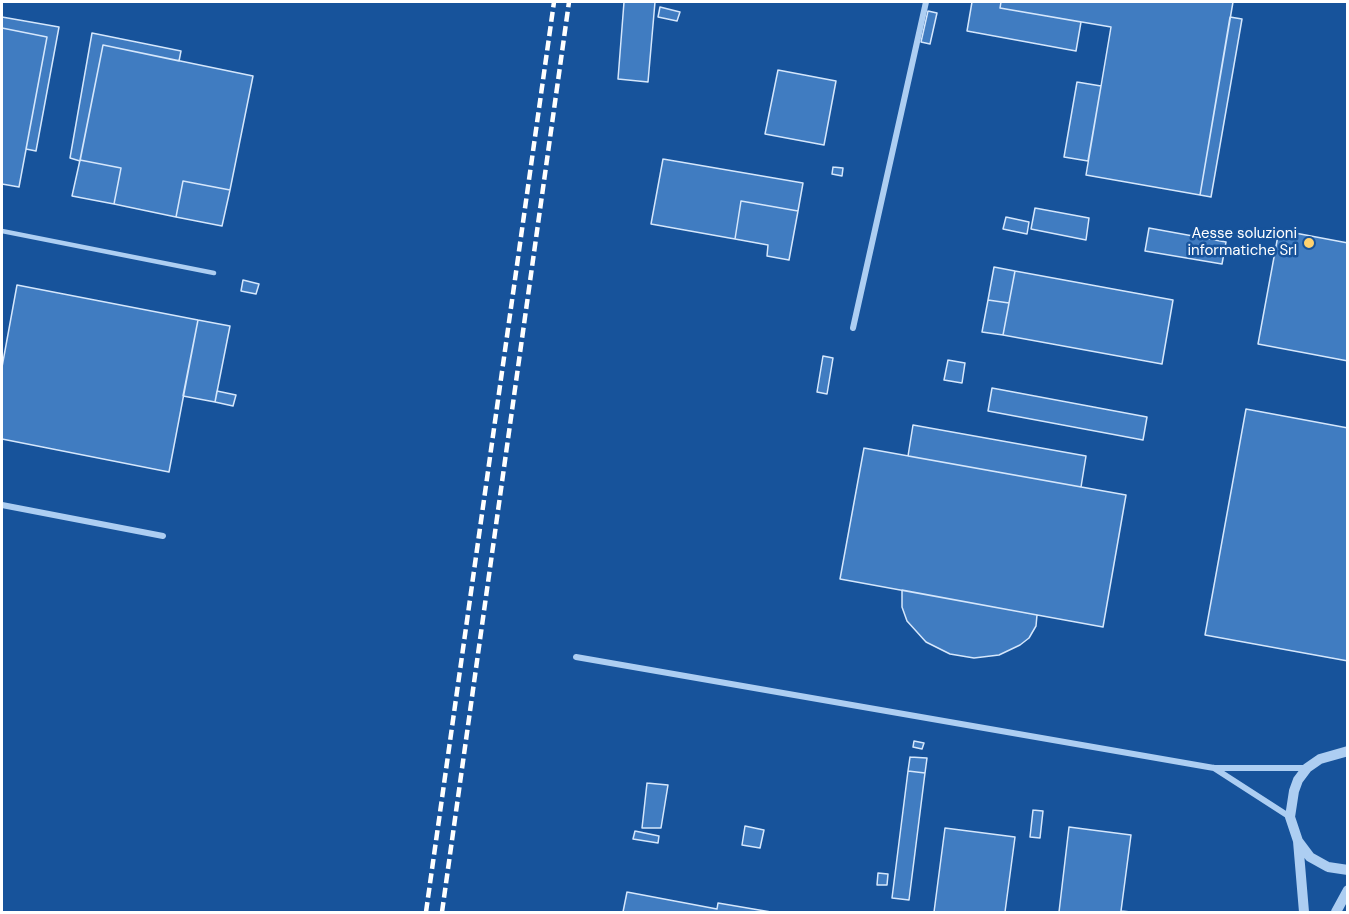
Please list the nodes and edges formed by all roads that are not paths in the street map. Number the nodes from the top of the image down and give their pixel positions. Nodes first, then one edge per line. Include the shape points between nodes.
1 (926, 2) edge
2 (2, 231) edge
3 (214, 273) dead end
4 (853, 328) dead end
5 (2, 505) edge
6 (162, 536) dead end
7 (576, 657) dead end
8 (1347, 751) edge
9 (1214, 768) junction
10 (1307, 768) junction
11 (1290, 817) junction
12 (1298, 841) junction
13 (1347, 870) edge
14 (1347, 890) edge
15 (1304, 912) edge
16 (1336, 912) edge

1 - 4 street
2 - 3 lane
5 - 6 street
7 - 9 street
8 - 10 street via 1320,759
9 - 10 street
9 - 11 street
10 - 11 street via 1294,791
11 - 12 street
12 - 13 street via 1310,857 1328,867
12 - 15 street
14 - 16 street

